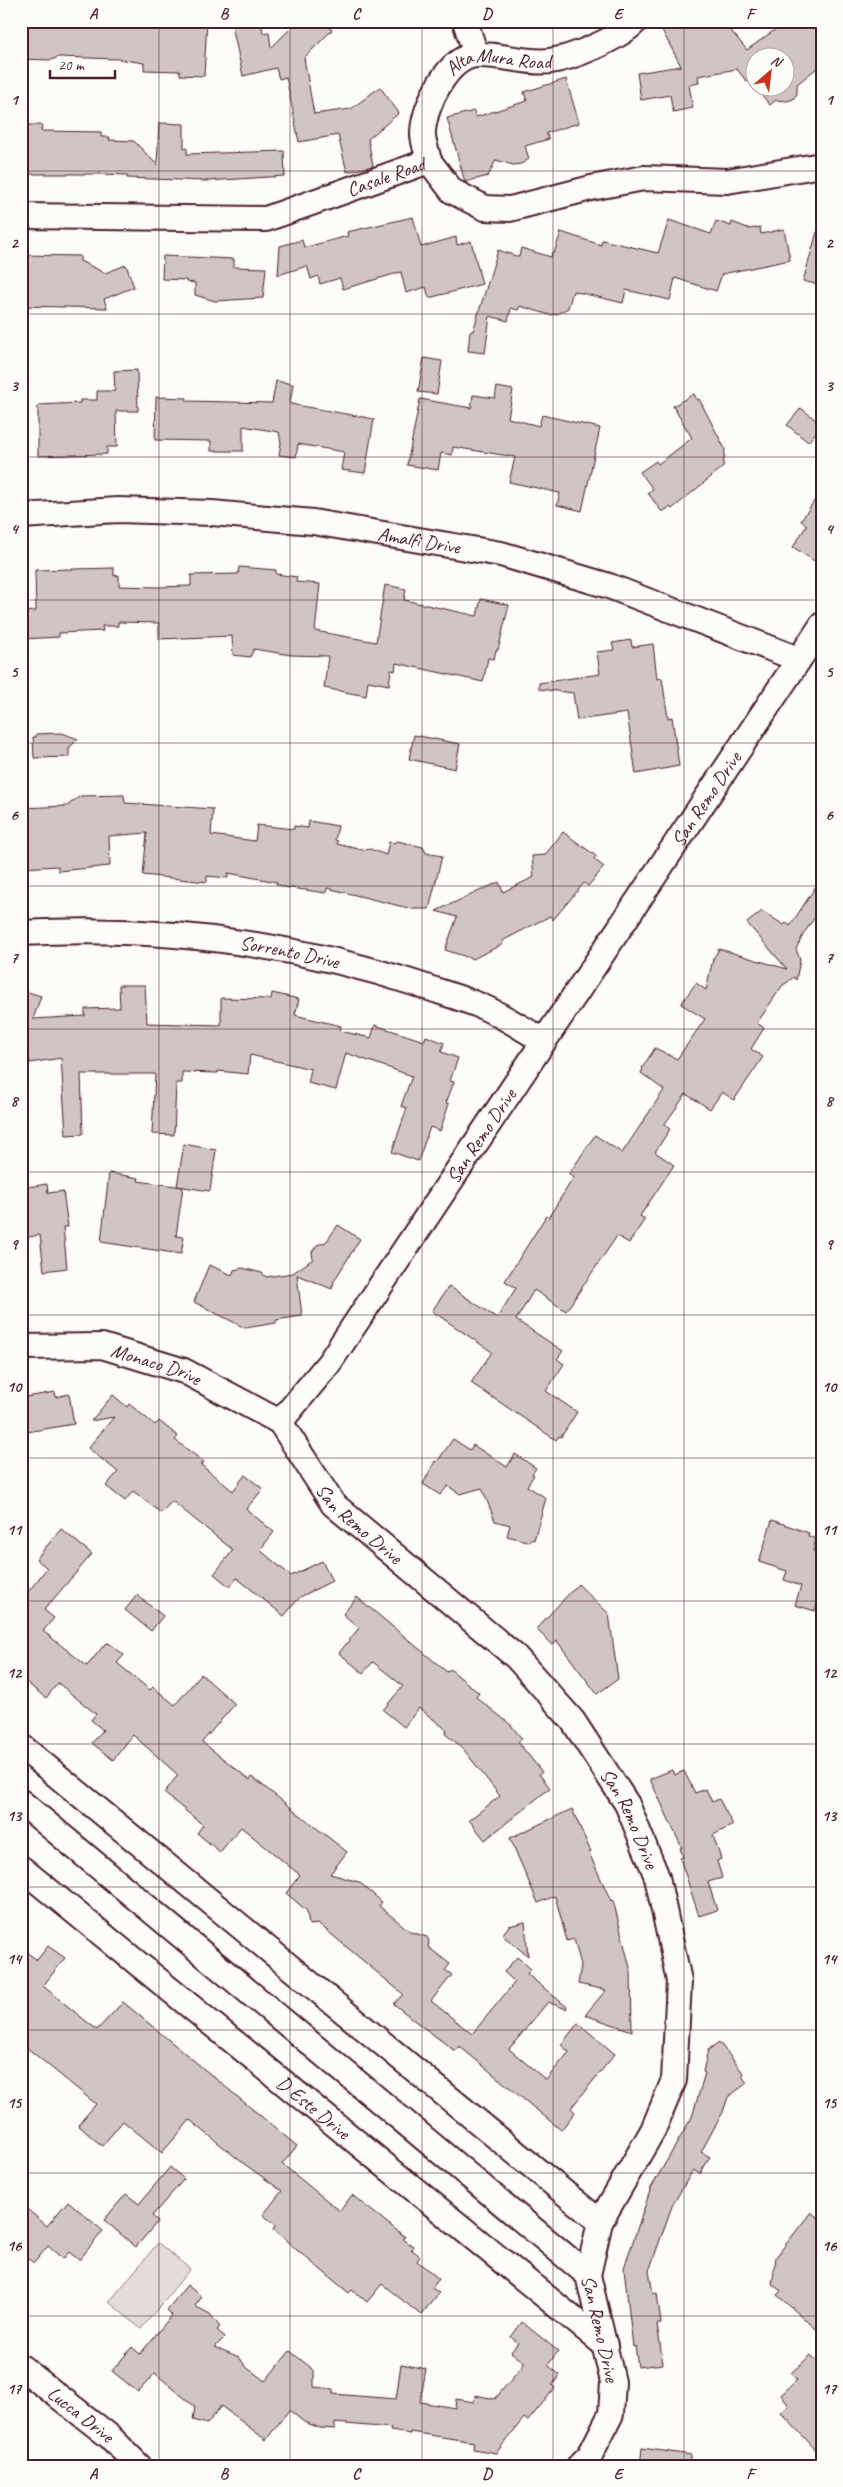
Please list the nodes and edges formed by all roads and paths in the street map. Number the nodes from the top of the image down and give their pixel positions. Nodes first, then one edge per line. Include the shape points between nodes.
1 (465, 21) edge
2 (636, 21) edge
3 (476, 55) junction
4 (429, 161) junction
5 (822, 165) edge
6 (21, 216) edge
7 (21, 516) edge
8 (822, 625) edge
9 (798, 659) junction
10 (21, 933) edge
11 (544, 1041) junction
12 (21, 1347) edge
13 (280, 1422) junction
14 (21, 1746) edge
15 (21, 1802) edge
16 (21, 1868) edge
17 (600, 2222) junction
18 (588, 2274) junction
19 (605, 2345) junction
20 (21, 2367) edge
21 (138, 2466) edge
22 (579, 2466) edge

1 - 3 street
2 - 3 street, Alta Mura Road via 601,45 550,61
3 - 4 street, Alta Mura Road via 453,66 426,110 423,133
4 - 5 street, Casale Road via 452,190 485,208 510,209 644,178 727,181
4 - 6 street, Casale Road via 266,219
7 - 9 street, Amalfi Drive via 118,510 212,513 313,522 501,554 609,586
8 - 9 street, San Remo Drive
9 - 11 street, San Remo Drive
10 - 11 street, Sorrento Drive via 172,933 231,939 315,955 481,1006
11 - 13 street, San Remo Drive via 329,1362
12 - 13 street, Monaco Drive via 102,1346 184,1371
13 - 17 street, San Remo Drive via 333,1504 516,1657 573,1721 626,1804 657,1877 679,1981 674,2080 653,2130
14 - 17 street
15 - 18 street
16 - 19 street, D Este Drive
17 - 18 street, San Remo Drive
18 - 19 street, San Remo Drive
19 - 22 street, San Remo Drive via 613,2382 611,2414 590,2455
20 - 21 street, Lucca Drive via 109,2436

